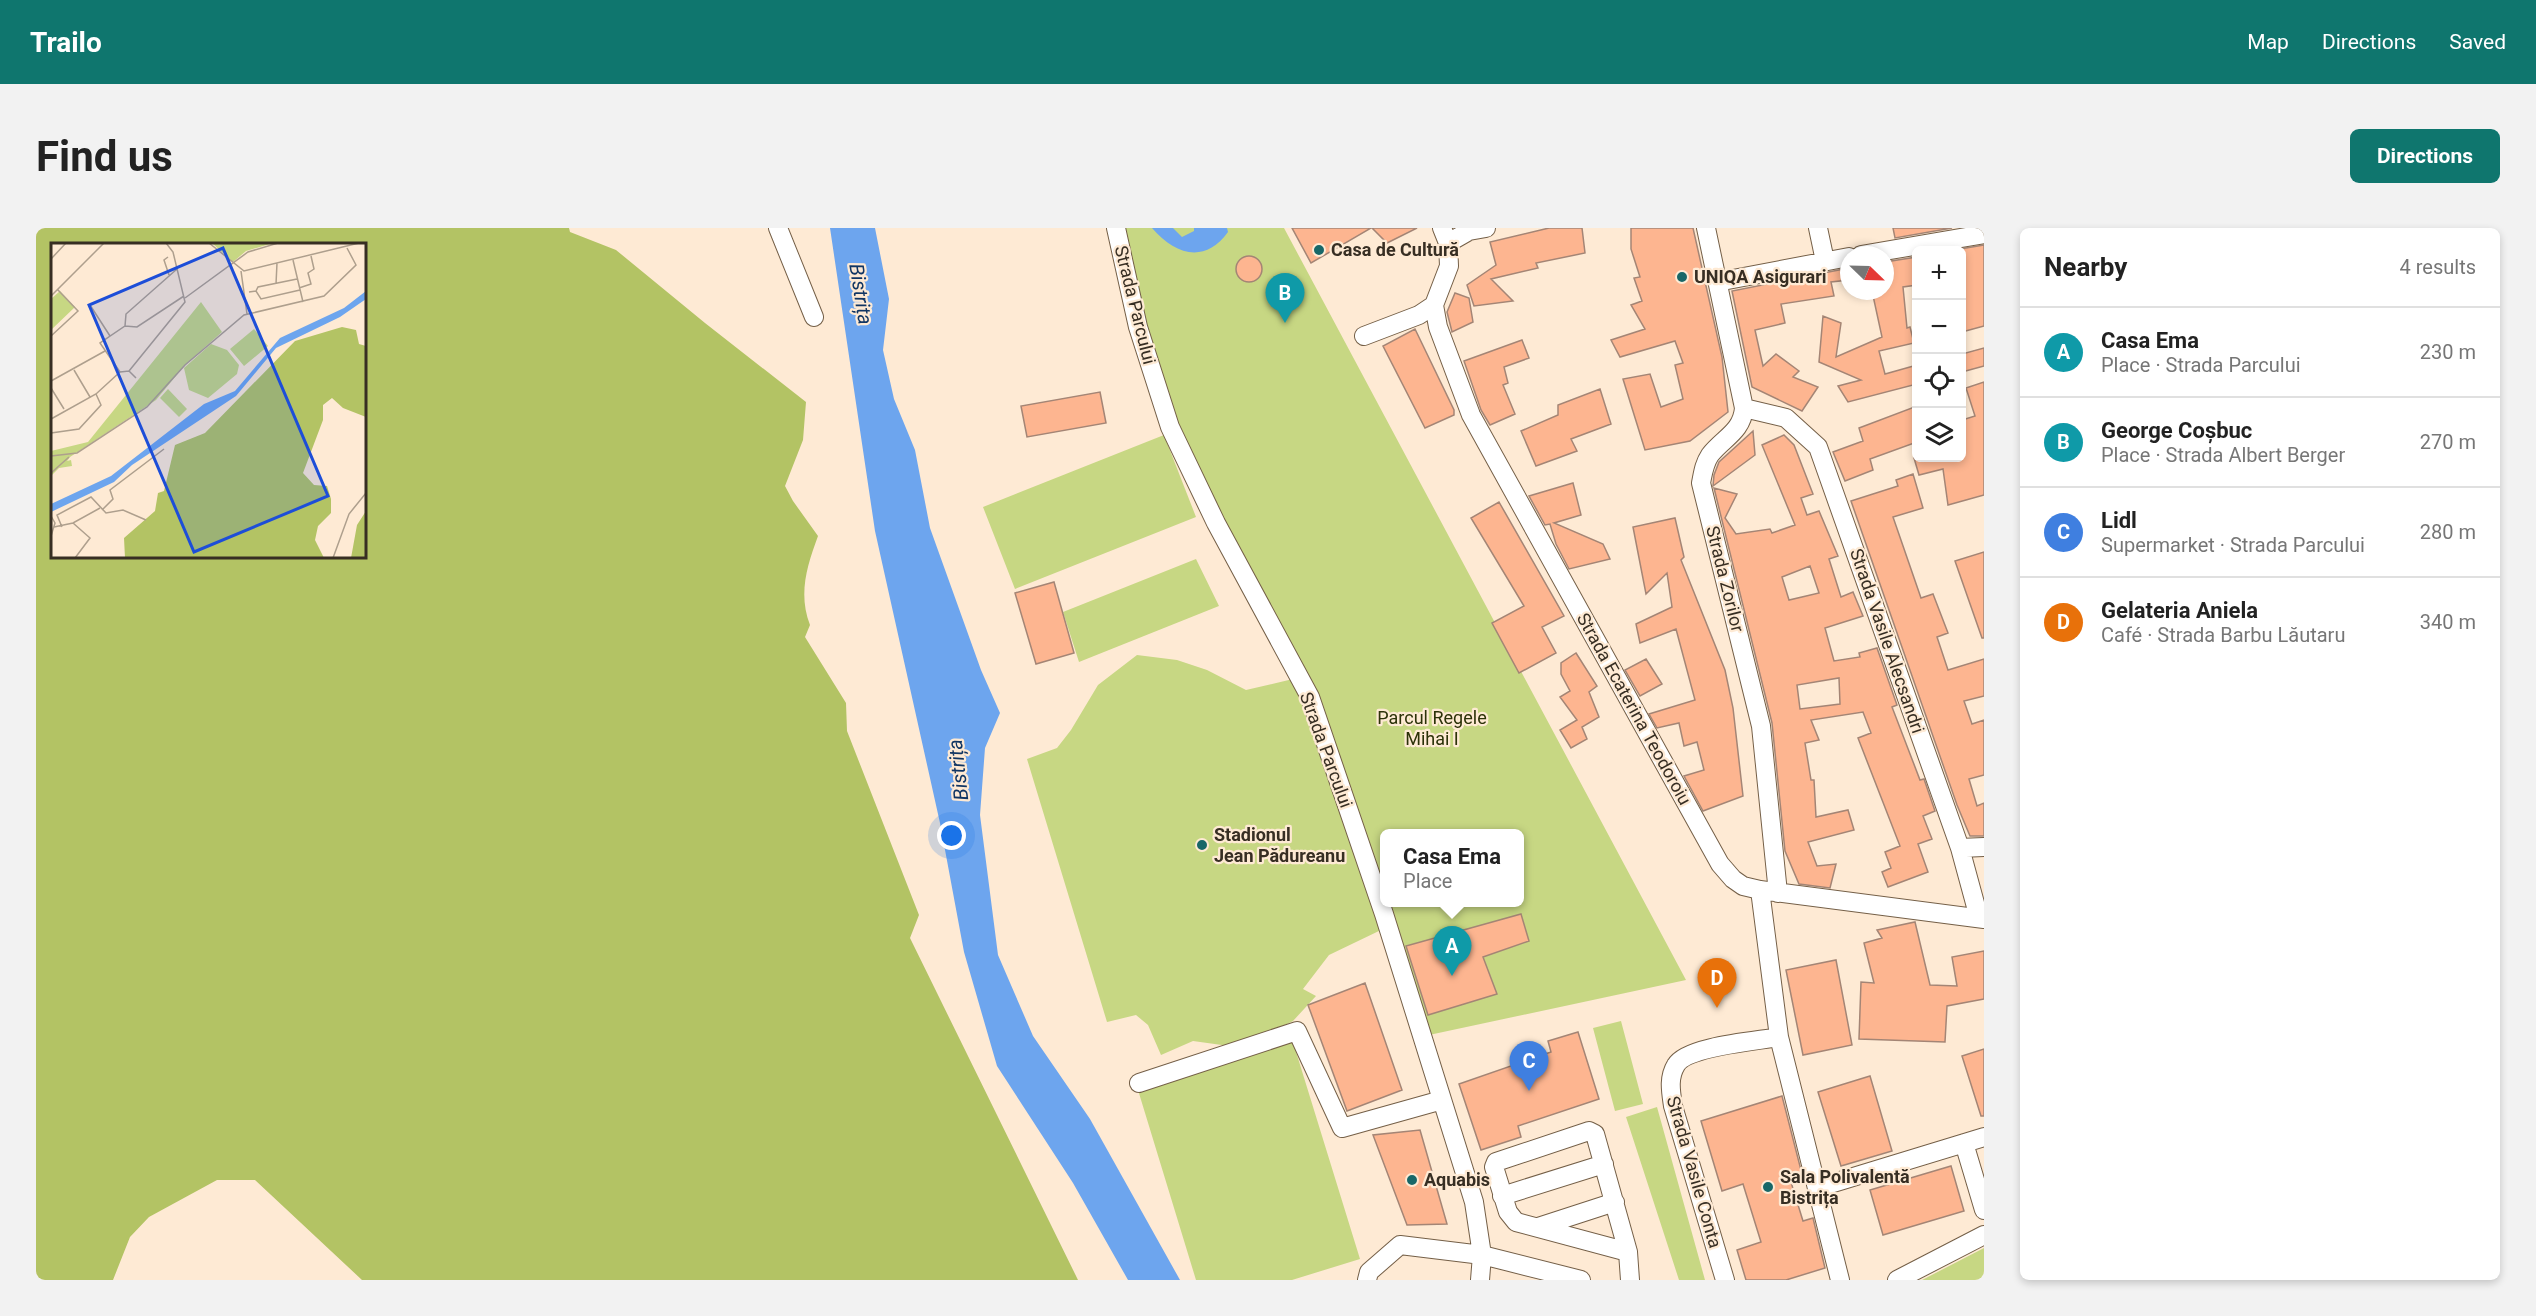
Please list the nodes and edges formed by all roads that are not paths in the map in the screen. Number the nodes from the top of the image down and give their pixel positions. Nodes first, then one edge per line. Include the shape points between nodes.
1 (778, 228) edge
2 (1116, 228) edge
3 (1486, 228) edge
4 (1706, 228) edge
5 (1818, 228) edge
6 (1982, 234) edge
7 (1445, 236) edge
8 (1894, 249) edge
9 (1840, 258) edge
10 (1825, 261) junction
11 (1717, 282) junction
12 (1434, 305) junction
13 (814, 317) dead end
14 (1364, 336) dead end
15 (1744, 408) junction
16 (1984, 847) edge
17 (1960, 848) junction
18 (1769, 891) junction
19 (1380, 902) edge
20 (1382, 907) edge
21 (1981, 918) edge
22 (1779, 1037) junction
23 (1139, 1083) dead end
24 (1442, 1100) junction
25 (1984, 1137) edge
26 (1964, 1143) junction
27 (1604, 1164) junction
28 (1817, 1188) junction
29 (1502, 1196) junction
30 (1615, 1202) junction
31 (1984, 1210) edge
32 (1538, 1227) junction
33 (1984, 1234) edge
34 (1628, 1252) junction
35 (1482, 1255) junction
36 (1367, 1280) edge
37 (1480, 1280) edge
38 (1581, 1280) edge
39 (1630, 1280) edge
40 (1725, 1280) edge
41 (1840, 1280) edge
42 (1897, 1280) edge

1 - 13 street
2 - 19 street, Strada Parcului via 1138,327 1161,405 1216,523 1310,697
3 - 7 street
4 - 11 street
5 - 10 street
6 - 8 street
7 - 12 street via 1449,266
9 - 10 street
10 - 11 street
11 - 15 street
12 - 14 street via 1419,315
12 - 18 street, Strada Ecaterina Teodoroiu via 1438,327 1471,415 1714,853 1743,886
15 - 17 street, Strada Vasile Alecsandri via 1786,418 1818,447
15 - 18 street, Strada Zorilor via 1737,429 1704,466 1701,483 1761,726
16 - 17 street
17 - 21 street, Strada Vasile Alecsandri
18 - 21 street, Strada Ecaterina Teodoroiu
18 - 22 street, Strada Zorilor
20 - 24 street, Strada Parcului
22 - 28 street, Strada Zorilor
22 - 40 street, Strada Vasile Conta via 1691,1054 1677,1063 1670,1083 1673,1106
23 - 24 street via 1297,1031 1342,1128
24 - 35 street, Strada Parcului via 1474,1202
25 - 26 street
26 - 28 street
26 - 31 street
27 - 29 street
27 - 29 street via 1598,1140 1589,1131 1498,1159 1494,1167
27 - 30 street
28 - 41 street, Strada Zorilor
29 - 32 street via 1516,1222
30 - 32 street
30 - 34 street
32 - 34 street
33 - 42 street
34 - 39 street
35 - 36 street via 1400,1245 1369,1272
35 - 37 street, Strada Parcului
35 - 38 street

